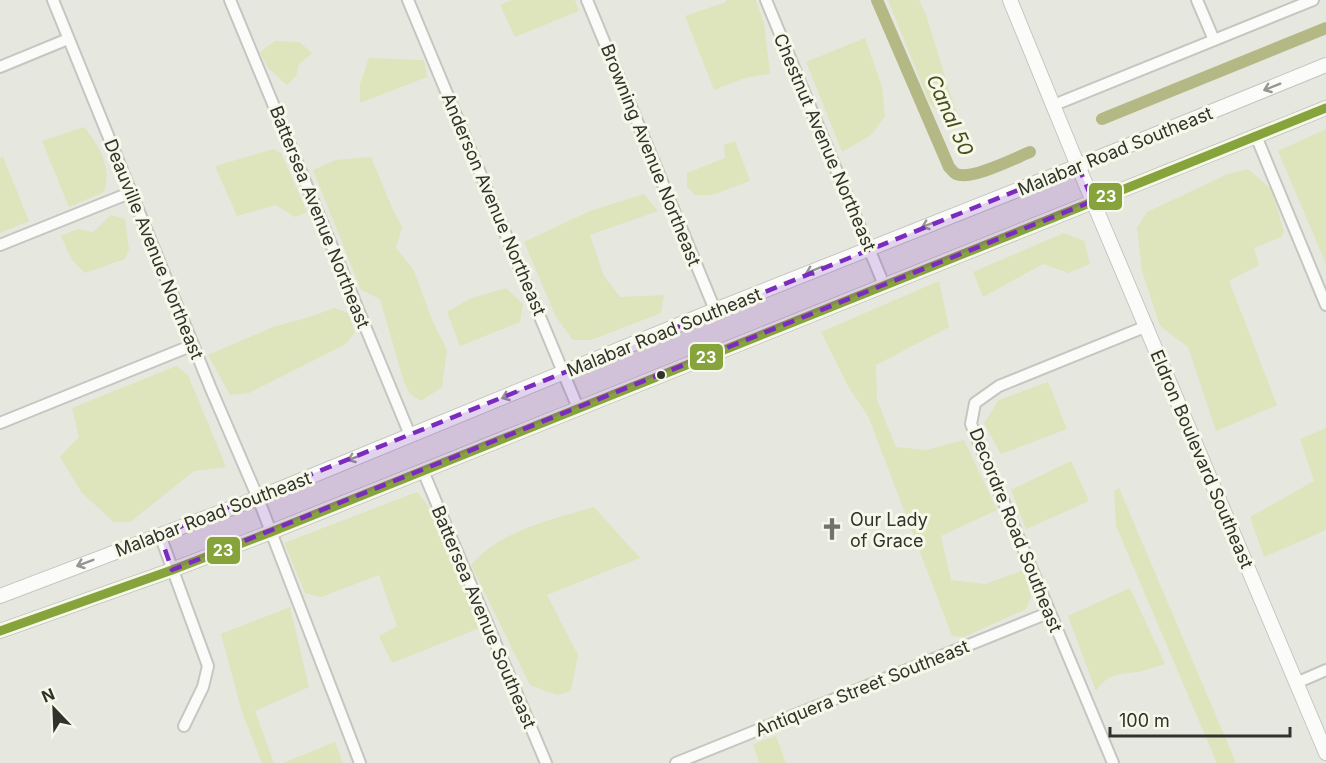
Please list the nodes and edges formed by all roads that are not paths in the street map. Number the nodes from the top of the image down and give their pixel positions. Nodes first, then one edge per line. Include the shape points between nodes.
1 (53, 0) edge
2 (230, 0) edge
3 (408, 0) edge
4 (587, 0) edge
5 (766, 0) edge
6 (1010, 0) edge
7 (1197, 0) edge
8 (1313, 0) edge
9 (68, 39) junction
10 (1214, 40) junction
11 (1326, 65) edge
12 (0, 67) edge
13 (1054, 105) junction
14 (1326, 108) edge
15 (1256, 136) junction
16 (1078, 166) junction
17 (132, 192) junction
18 (1093, 201) junction
19 (0, 245) edge
20 (868, 248) junction
21 (884, 285) junction
22 (1326, 305) edge
23 (715, 310) junction
24 (1147, 326) junction
25 (193, 345) junction
26 (565, 373) junction
27 (578, 408) junction
28 (0, 423) edge
29 (410, 435) junction
30 (423, 471) junction
31 (258, 498) junction
32 (271, 532) junction
33 (159, 535) junction
34 (172, 570) junction
35 (0, 596) edge
36 (1048, 612) junction
37 (0, 631) edge
38 (1326, 670) edge
39 (1296, 683) junction
40 (184, 726) dead end
41 (1326, 753) edge
42 (360, 763) edge
43 (546, 763) edge
44 (676, 763) edge
45 (1112, 763) edge

1 - 9 street, Deauville Avenue Northeast
2 - 29 street, Battersea Avenue Northeast
3 - 26 street, Anderson Avenue Northeast
4 - 23 street, Browning Avenue Northeast
5 - 20 street, Chestnut Avenue Northeast
6 - 13 main road, Eldron Boulevard Southeast
7 - 10 street
8 - 10 street
9 - 12 street
9 - 17 street, Deauville Avenue Northeast
10 - 13 street
11 -> 16 main road, Malabar Road Southeast
13 - 16 main road, Eldron Boulevard Southeast
14 - 15 main road, Malabar Road Southeast
15 - 18 main road, Malabar Road Southeast
15 - 22 street
16 - 18 main road, Eldron Boulevard Southeast
16 -> 20 main road, Malabar Road Southeast
17 - 19 street
17 - 25 street, Deauville Avenue Northeast
18 - 21 main road, Malabar Road Southeast
18 - 24 main road, Eldron Boulevard Southeast
20 - 21 street, Chestnut Avenue Northeast
20 -> 23 main road, Malabar Road Southeast
21 - 27 main road, Malabar Road Southeast
23 - 26 main road, Malabar Road Southeast
24 - 36 street, Decordre Road Southeast via 999,386 975,403 971,424
24 - 39 main road, Eldron Boulevard Southeast
25 - 28 street
25 - 31 street, Deauville Avenue Northeast
26 - 27 street, Anderson Avenue Northeast
26 -> 29 main road, Malabar Road Southeast
27 - 30 main road, Malabar Road Southeast
29 -> 31 main road, Malabar Road Southeast
30 - 32 main road, Malabar Road Southeast
30 - 43 street, Battersea Avenue Southeast
31 - 32 street, Deauville Avenue Northeast
31 - 33 main road, Malabar Road Southeast
32 - 34 main road, Malabar Road Southeast
32 - 42 street, Deauville Avenue Northeast
33 - 34 street
33 -> 35 main road, Malabar Road Southeast
34 - 37 main road, Malabar Road Southeast
34 - 40 street via 208,666 203,687
36 - 44 street, Antiquera Street Southeast
36 - 45 street, Decordre Road Southeast
38 - 39 street
39 - 41 main road, Eldron Boulevard Southeast

